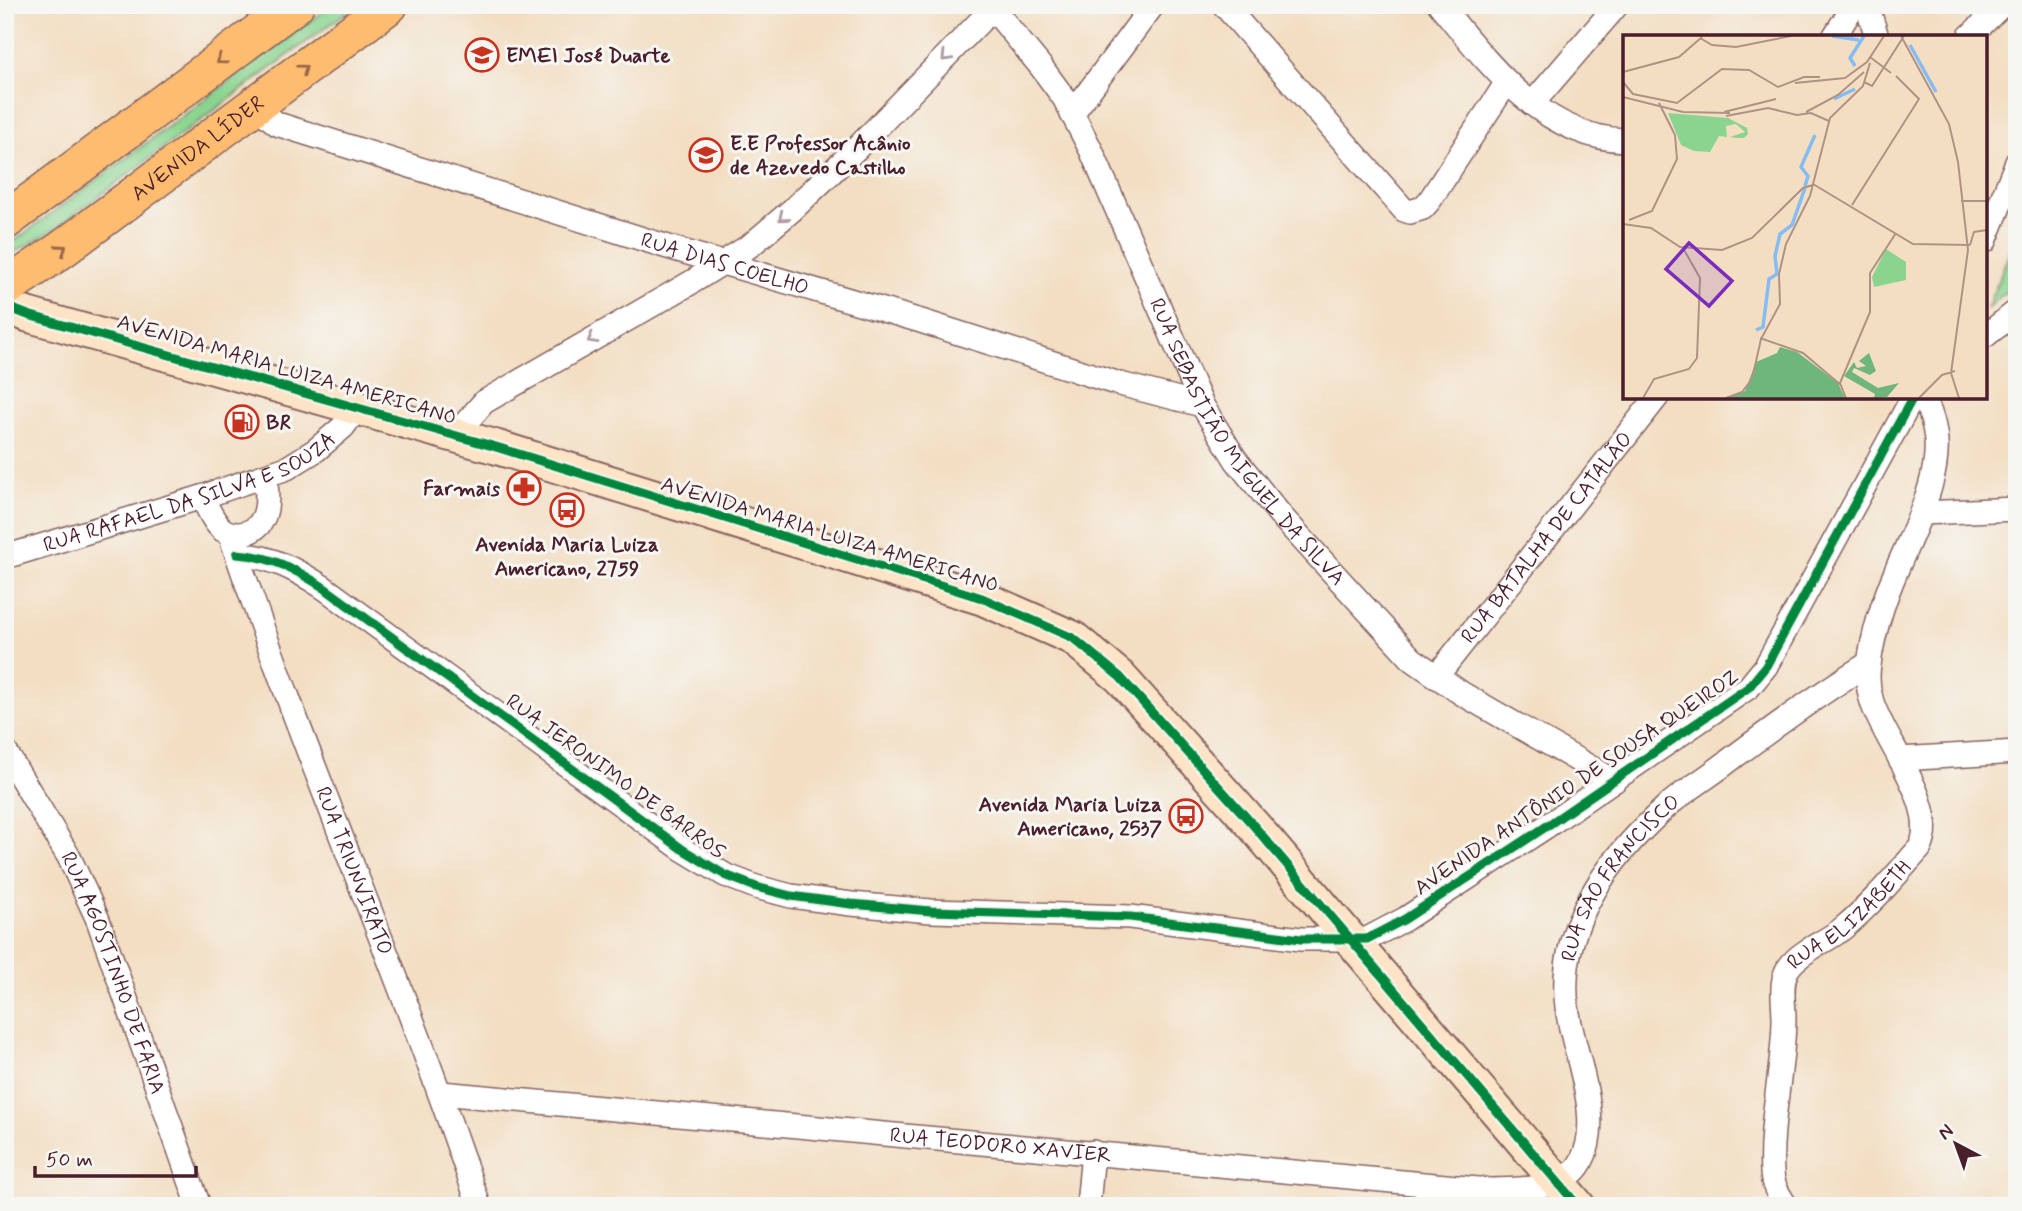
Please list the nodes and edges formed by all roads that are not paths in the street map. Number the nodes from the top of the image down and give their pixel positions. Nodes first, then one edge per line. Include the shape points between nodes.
1 (295, 5) edge
2 (389, 5) edge
3 (1153, 5) edge
4 (1224, 5) edge
5 (1440, 5) edge
6 (1617, 5) edge
7 (1854, 5) edge
8 (1867, 5) edge
9 (2002, 5) edge
10 (991, 7) edge
11 (1835, 35) edge
12 (1876, 35) edge
13 (1971, 35) edge
14 (1507, 82) junction
15 (1532, 104) junction
16 (254, 105) junction
17 (1072, 114) junction
18 (1623, 140) edge
19 (2017, 162) edge
20 (5, 221) edge
21 (1987, 236) edge
22 (725, 263) junction
23 (5, 288) edge
24 (5, 306) edge
25 (2017, 311) edge
26 (1987, 334) edge
27 (1655, 399) edge
28 (1912, 399) edge
29 (1924, 399) edge
30 (1202, 405) junction
31 (359, 406) junction
32 (455, 435) junction
33 (265, 476) junction
34 (202, 497) junction
35 (2017, 509) edge
36 (1921, 513) junction
37 (234, 544) junction
38 (5, 557) edge
39 (1869, 663) junction
40 (1436, 677) junction
41 (5, 751) edge
42 (2017, 752) edge
43 (1900, 759) junction
44 (1614, 781) junction
45 (1351, 938) junction
46 (441, 1093) junction
47 (1093, 1152) junction
48 (1568, 1194) edge
49 (199, 1206) edge
50 (479, 1206) edge
51 (1088, 1206) edge
52 (1786, 1206) edge

1 -> 20 main road
16 -> 2 main road, AVENIDA LÍDER
3 - 17 street
4 - 14 street via 1410,212 1430,201
5 - 14 street
6 - 15 street
7 - 11 street
8 - 12 street
9 - 13 street
10 - 17 street, RUA SEBASTIÃO MIGUEL DA SILVA via 1042,68
10 -> 22 street via 858,147 792,210
14 - 15 street
15 - 18 street via 1564,125
16 - 22 street, RUA DIAS COELHO via 277,124
23 -> 16 main road, AVENIDA LÍDER
17 - 30 street, RUA SEBASTIÃO MIGUEL DA SILVA
19 - 21 street
22 - 30 street, RUA DIAS COELHO
22 -> 32 street via 484,402
24 - 31 main road, AVENIDA MARIA LUIZA AMERICANO
25 - 26 street
27 - 40 street, RUA BATALHA DE CATALÃO
28 - 44 street, AVENIDA ANTÔNIO DE SOUSA QUEIROZ via 1757,678
29 - 36 street, RUA ELIZABETH via 1935,429 1935,456
30 - 40 street, RUA SEBASTIÃO MIGUEL DA SILVA via 1236,460 1282,517 1412,659
31 - 32 main road, AVENIDA MARIA LUIZA AMERICANO
31 - 33 street, RUA RAFAEL DA SILVA E SOUZA via 316,450
32 - 45 main road, AVENIDA MARIA LUIZA AMERICANO via 982,598 1073,638 1120,677
33 - 34 street, RUA RAFAEL DA SILVA E SOUZA
33 - 37 street via 268,503 261,520
34 - 37 street
34 - 38 street, RUA RAFAEL DA SILVA E SOUZA
35 - 36 street
36 - 39 street, RUA ELIZABETH via 1878,623
37 - 45 street, RUA JERONIMO DE BARROS via 293,568 323,587 682,849 725,875 757,887 878,907 1130,917 1301,939
37 - 46 street, RUA TRIUNVIRATO via 260,623
39 - 43 street, RUA ELIZABETH via 1872,704
39 - 48 street, RUA SÃO FRANCISCO via 1668,805 1599,882 1579,922 1565,985 1590,1121 1588,1145
40 - 44 street, RUA SEBASTIÃO MIGUEL DA SILVA
41 - 49 street, RUA AGOSTINHO DE FARIA via 69,857 98,920
42 - 43 street
43 - 52 street, RUA ELIZABETH via 1926,838 1853,920 1797,958 1784,977 1784,1040 1772,1174
44 - 45 street, AVENIDA ANTÔNIO DE SOUSA QUEIROZ via 1405,919 1367,939
45 - 48 main road, AVENIDA MARIA LUIZA AMERICANO
46 - 47 street, RUA TEODORO XAVIER
46 - 50 street, RUA TRIUNVIRATO
47 - 48 street, RUA TEODORO XAVIER
47 - 51 street

